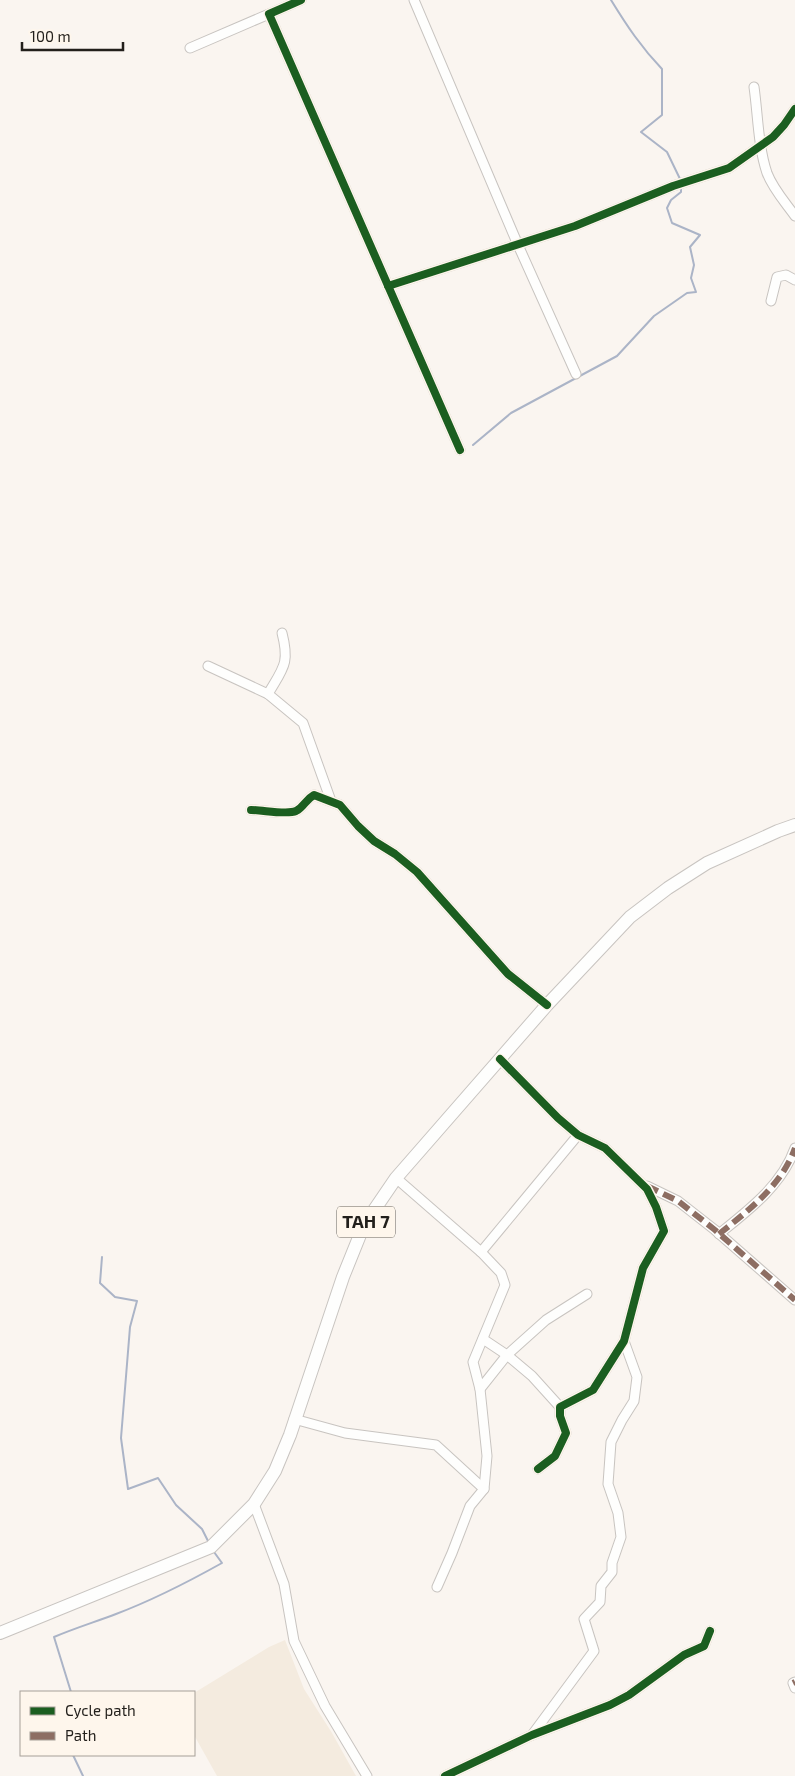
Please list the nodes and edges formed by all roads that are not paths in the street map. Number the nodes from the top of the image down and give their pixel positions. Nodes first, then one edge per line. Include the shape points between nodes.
1 (301, 0) edge
2 (414, 0) edge
3 (269, 14) junction
4 (190, 48) dead end
5 (754, 87) dead end
6 (795, 109) edge
7 (761, 145) junction
8 (795, 216) edge
9 (518, 245) junction
10 (795, 280) edge
11 (388, 286) junction
12 (771, 301) dead end
13 (576, 374) dead end
14 (460, 450) dead end
15 (282, 633) dead end
16 (208, 666) dead end
17 (268, 694) junction
18 (331, 801) junction
19 (251, 810) dead end
20 (795, 825) edge
21 (547, 1005) junction
22 (500, 1059) junction
23 (578, 1135) junction
24 (795, 1148) edge
25 (396, 1178) junction
26 (647, 1186) dead end
27 (719, 1234) junction
28 (481, 1252) junction
29 (587, 1294) dead end
30 (795, 1300) edge
31 (483, 1339) junction
32 (624, 1341) junction
33 (508, 1355) junction
34 (480, 1388) junction
35 (560, 1407) junction
36 (294, 1419) junction
37 (538, 1469) dead end
38 (484, 1489) junction
39 (254, 1504) junction
40 (437, 1586) dead end
41 (710, 1631) dead end
42 (0, 1633) edge
43 (795, 1682) edge
44 (795, 1688) edge
45 (532, 1735) junction
46 (367, 1776) edge
47 (444, 1776) edge

1 - 3 street
2 - 9 street
3 - 4 street
3 - 11 street
5 - 7 street
6 - 7 street via 773,137
7 - 8 street via 774,187
7 - 9 street via 729,168 672,186 575,226
9 - 11 street
9 - 13 street
10 - 12 street via 786,275 777,278
11 - 14 street
15 - 17 street via 285,664
16 - 17 street
17 - 18 street via 303,722
18 - 19 street via 314,794 294,812
18 - 21 street via 340,805 374,841 417,872 508,974
20 - 21 highway, TAH 7 via 707,863 668,888 630,917
21 - 22 highway, TAH 7
22 - 23 street
22 - 25 highway, TAH 7
23 - 28 street
23 - 32 street via 605,1148 648,1189 664,1231 643,1268
24 - 27 street via 781,1176
25 - 28 street
25 - 36 highway, TAH 7 via 364,1225
26 - 27 street via 678,1201
27 - 30 street
28 - 31 street via 501,1273 505,1285
29 - 33 street via 546,1320
31 - 33 street
31 - 34 street via 473,1362
32 - 35 street via 593,1390
32 - 45 street via 637,1378 634,1401 611,1442 608,1484 618,1513 621,1537 612,1572 601,1586 600,1602 584,1619 594,1651
33 - 34 street
33 - 35 street
34 - 38 street via 488,1456
35 - 37 street via 566,1433 555,1456
36 - 38 street via 344,1433 436,1444
36 - 39 highway, TAH 7 via 275,1471
38 - 40 street via 470,1506
39 - 42 highway, TAH 7 via 211,1547
39 - 46 street via 284,1584 294,1641 325,1706
41 - 45 street via 704,1646 684,1655 629,1694 610,1705
43 - 44 street
45 - 47 street

